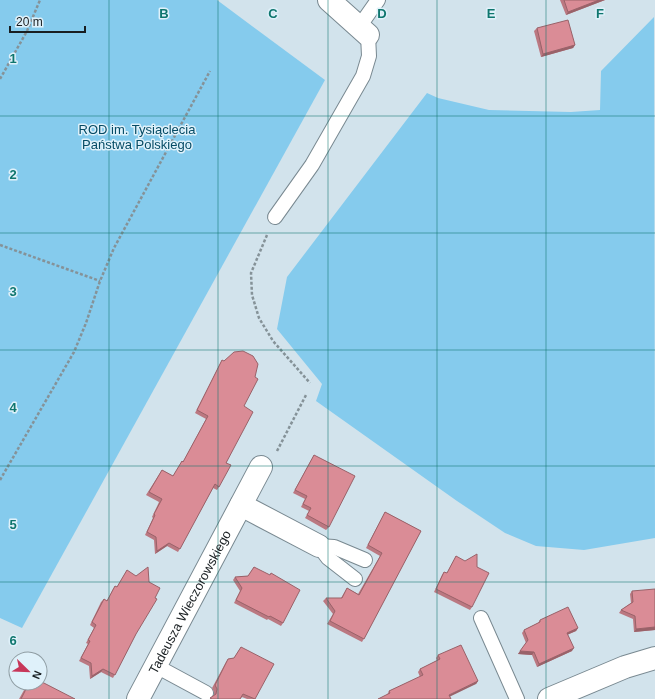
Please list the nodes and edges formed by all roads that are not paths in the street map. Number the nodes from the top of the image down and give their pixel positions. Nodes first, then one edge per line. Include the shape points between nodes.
1 (329, 0) edge
2 (378, 0) edge
3 (364, 31) junction
4 (275, 216) road end
5 (261, 466) road end
6 (241, 504) junction
7 (319, 546) junction
8 (365, 560) dead end
9 (355, 579) dead end
10 (481, 618) dead end
11 (655, 658) edge
12 (156, 666) junction
13 (206, 693) dead end
14 (138, 699) edge
15 (517, 699) edge
16 (549, 699) edge

1 - 3 street
2 - 3 lane
3 - 4 lane via 369,56 363,76 312,165
5 - 6 street, Tadeusza Wieczorowskiego
6 - 7 street
6 - 12 street, Tadeusza Wieczorowskiego
7 - 8 lane via 334,547
7 - 9 lane via 328,558
10 - 15 lane
11 - 16 street via 625,667
12 - 13 lane
12 - 14 street, Tadeusza Wieczorowskiego

